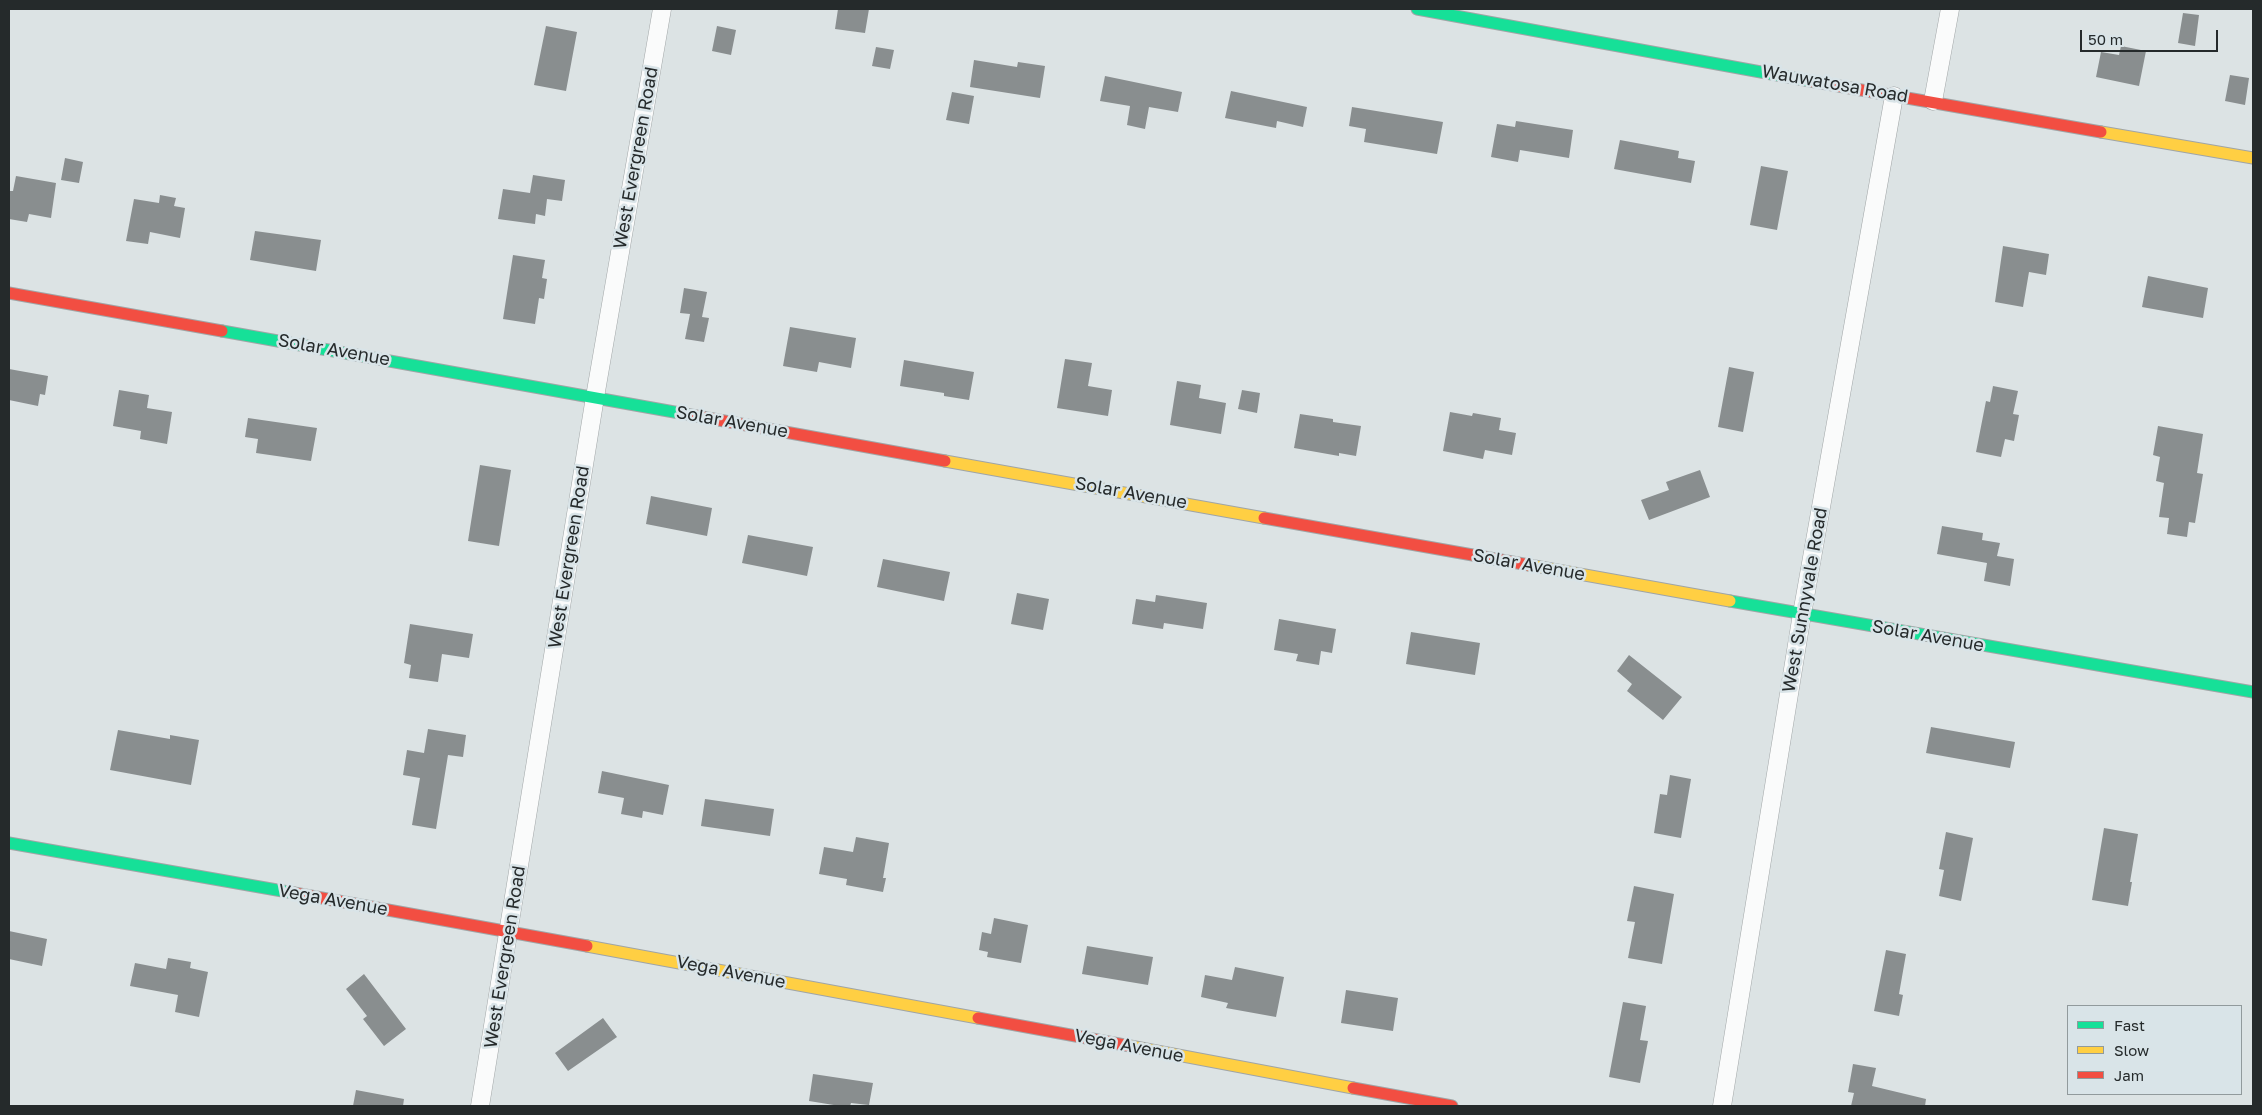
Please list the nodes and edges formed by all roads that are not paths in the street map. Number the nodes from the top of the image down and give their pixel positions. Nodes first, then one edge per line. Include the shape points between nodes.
1 (662, 9) edge
2 (1417, 9) edge
3 (1950, 9) edge
4 (1894, 96) junction
5 (1933, 101) junction
6 (2253, 158) edge
7 (9, 293) edge
8 (595, 397) junction
9 (1802, 614) junction
10 (2253, 692) edge
11 (9, 843) edge
12 (509, 931) junction
13 (480, 1106) edge
14 (1452, 1106) edge
15 (1722, 1106) edge

1 - 8 street, West Evergreen Road
2 - 4 street, Wauwatosa Road
3 - 5 street
4 - 5 street, Wauwatosa Road
4 - 9 street, West Sunnyvale Road
5 - 6 street, Wauwatosa Road
7 - 8 street, Solar Avenue
8 - 9 street, Solar Avenue
8 - 12 street, West Evergreen Road
9 - 10 street, Solar Avenue
9 - 15 street, West Sunnyvale Road
11 - 12 street, Vega Avenue
12 - 13 street, West Evergreen Road
12 - 14 street, Vega Avenue

